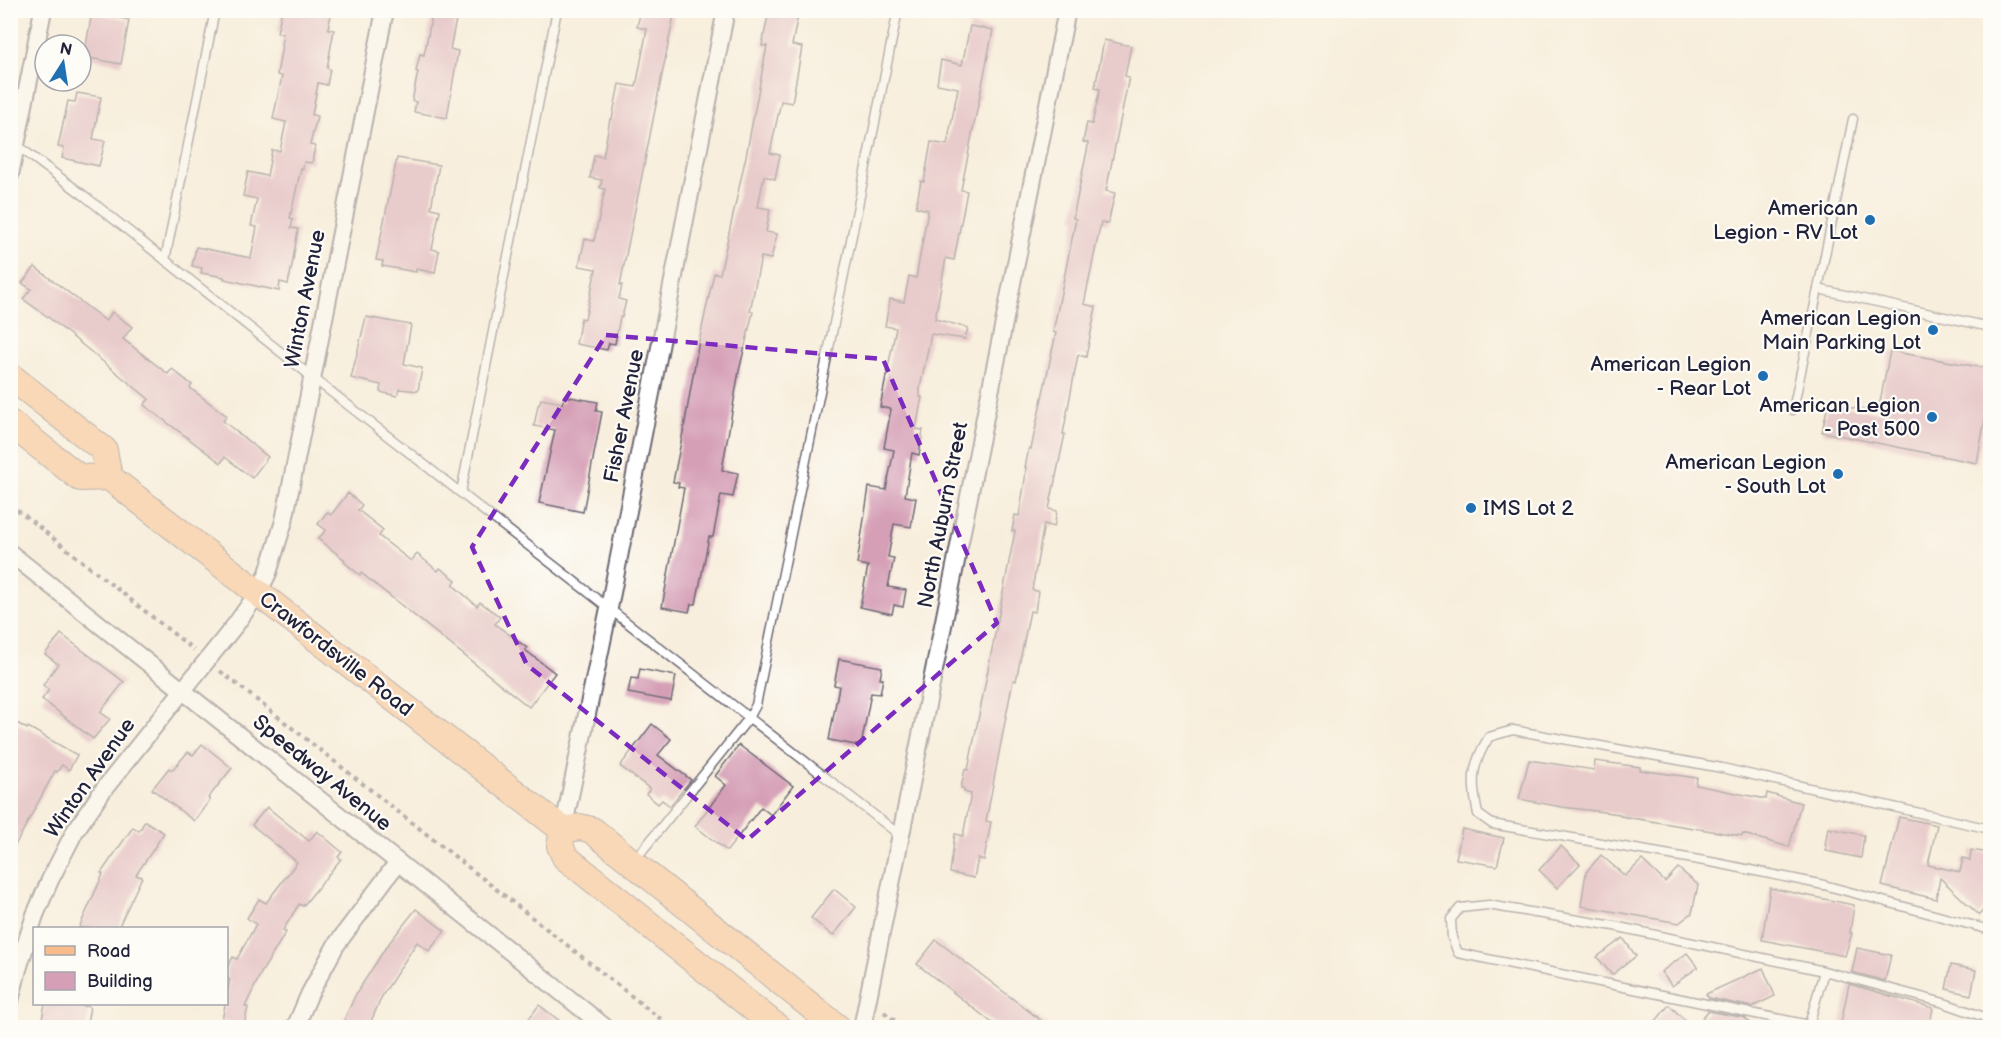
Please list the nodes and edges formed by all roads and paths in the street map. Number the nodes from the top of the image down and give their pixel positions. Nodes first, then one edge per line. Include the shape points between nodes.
1 (43, 10) edge
2 (215, 10) edge
3 (385, 10) edge
4 (557, 10) edge
5 (726, 10) edge
6 (898, 10) edge
7 (1067, 10) edge
8 (1853, 119) dead end
9 (13, 143) edge
10 (10, 175) edge
11 (165, 260) junction
12 (1818, 289) junction
13 (1990, 327) edge
14 (10, 376) edge
15 (312, 377) junction
16 (1793, 410) dead end
17 (10, 423) edge
18 (109, 477) junction
19 (461, 492) junction
20 (10, 504) edge
21 (10, 553) edge
22 (258, 593) junction
23 (609, 608) junction
24 (189, 646) dead end
25 (224, 674) dead end
26 (183, 689) junction
27 (749, 718) junction
28 (1990, 829) edge
29 (563, 830) junction
30 (901, 836) junction
31 (398, 862) junction
32 (632, 864) junction
33 (1990, 930) edge
34 (1824, 971) junction
35 (10, 1001) edge
36 (867, 1003) junction
37 (1990, 1019) edge
38 (295, 1028) edge
39 (606, 1028) edge
40 (672, 1028) edge
41 (778, 1028) edge
42 (838, 1028) edge
43 (862, 1028) edge
44 (904, 1028) edge

1 - 9 street
2 - 11 lane
3 - 15 street, Winton Avenue
4 - 19 lane
5 - 23 street, Fisher Avenue
6 - 27 lane via 756,705
7 - 30 street, North Auburn Street
8 - 12 lane
9 - 10 street
9 - 11 lane
11 - 15 lane
12 - 13 lane
12 - 16 lane
14 - 18 main road via 104,450
15 - 19 lane
15 - 22 street, Winton Avenue via 284,521
17 - 18 main road via 80,478
18 - 22 main road, Crawfordsville Road
19 - 23 lane
20 - 24 path
21 - 26 street, Speedway Avenue
22 - 26 street, Winton Avenue
22 - 29 main road, Crawfordsville Road
23 - 27 lane
23 - 29 street, Fisher Avenue
25 - 40 path
26 - 31 street, Speedway Avenue
26 - 35 street, Winton Avenue via 75,831 35,915
27 - 30 lane
27 - 32 lane
28 - 33 lane via 1722,768 1513,730 1489,737 1474,774 1478,814 1492,824 1716,862 1824,885
29 - 32 main road via 592,830
29 - 41 main road via 560,846 565,857
30 - 36 street, North Auburn Street
31 - 38 street via 336,945
31 - 39 street, Speedway Avenue
32 - 42 main road
34 - 34 lane via 1614,926 1488,905 1460,908 1451,919 1458,953 1809,1025
34 - 37 lane
36 - 43 street, North Auburn Street
36 - 44 path

